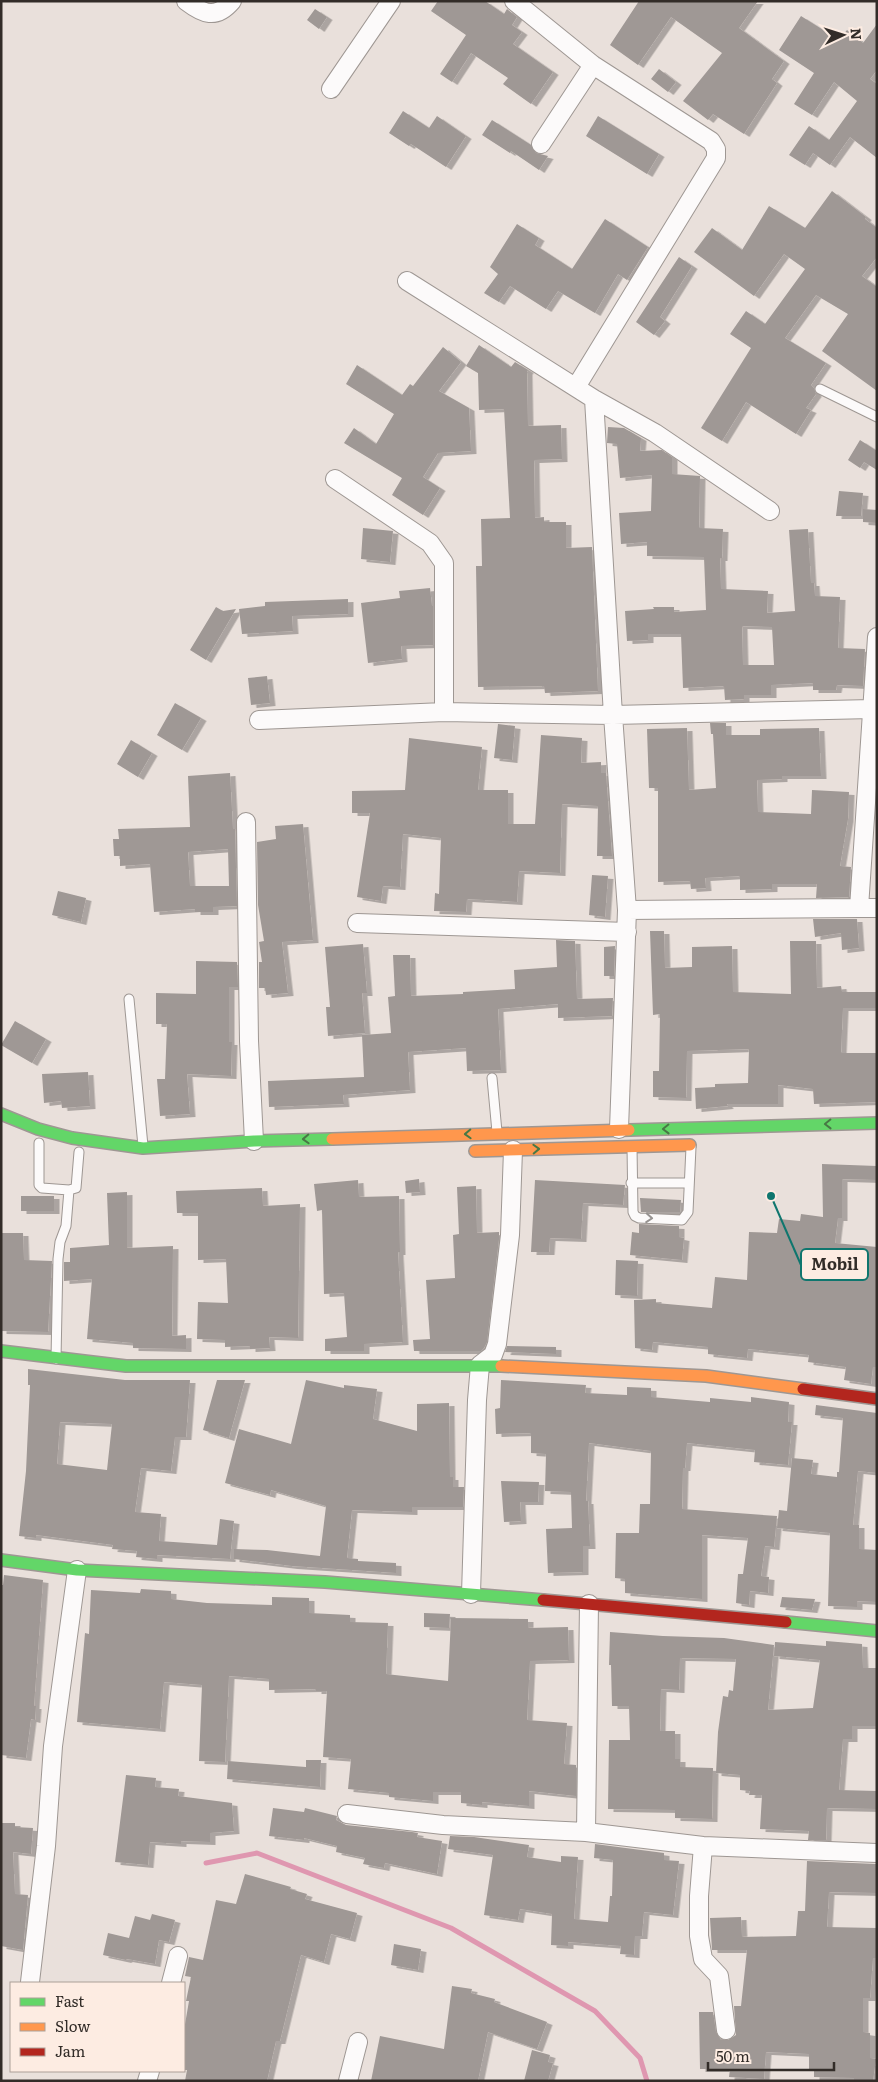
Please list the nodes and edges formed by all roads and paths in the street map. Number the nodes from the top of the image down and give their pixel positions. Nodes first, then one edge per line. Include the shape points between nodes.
1 (186, 1) edge
2 (232, 1) edge
3 (391, 1) edge
4 (514, 1) edge
5 (593, 65) junction
6 (331, 89) dead end
7 (541, 144) dead end
8 (407, 281) dead end
9 (576, 387) junction
10 (820, 389) dead end
11 (594, 399) junction
12 (877, 417) edge
13 (335, 479) dead end
14 (770, 511) dead end
15 (876, 645) edge
16 (872, 709) junction
17 (444, 712) junction
18 (613, 715) junction
19 (259, 720) dead end
20 (873, 739) edge
21 (246, 822) dead end
22 (859, 908) junction
23 (877, 908) edge
24 (627, 910) junction
25 (357, 923) dead end
26 (627, 932) junction
27 (129, 999) dead end
28 (492, 1078) dead end
29 (1, 1114) edge
30 (877, 1123) edge
31 (619, 1129) junction
32 (497, 1133) junction
33 (254, 1141) junction
34 (39, 1143) dead end
35 (696, 1145) joint
36 (632, 1147) junction
37 (514, 1150) junction
38 (465, 1151) dead end
39 (79, 1152) dead end
40 (141, 1156) junction
41 (631, 1183) junction
42 (689, 1183) junction
43 (69, 1190) junction
44 (1, 1351) edge
45 (56, 1359) junction
46 (480, 1365) junction
47 (877, 1399) edge
48 (1, 1560) edge
49 (77, 1570) junction
50 (471, 1594) junction
51 (589, 1604) junction
52 (877, 1631) edge
53 (348, 1814) dead end
54 (586, 1832) junction
55 (703, 1846) junction
56 (877, 1853) edge
57 (178, 1956) dead end
58 (30, 1982) dead end
59 (172, 1982) edge
60 (726, 2030) dead end
61 (358, 2042) dead end
62 (348, 2081) edge

1 - 2 street via 207,13 218,12
3 - 6 street
4 - 5 street
5 - 7 street
5 - 9 street via 711,141 716,149 716,158
8 - 9 street
9 - 11 street
10 - 12 lane
11 - 14 street via 655,433
11 - 18 street
13 - 17 street via 430,543 444,563
15 - 16 street
16 - 18 street
16 - 20 street
17 - 18 street
17 - 19 street
18 - 24 street
20 - 22 street
21 - 33 street
22 - 23 street
22 - 24 street
24 - 26 street
25 - 26 street
26 - 31 street
27 - 40 lane
28 - 32 lane
29 - 40 street via 38,1129
30 -> 31 street
31 - 32 street
32 -> 33 street
33 - 40 street
34 - 43 lane via 40,1187
35 - 36 street
35 - 42 lane
37 -> 36 street
36 - 41 lane
37 - 38 street
37 - 46 street via 510,1235 497,1344 492,1356
39 - 43 lane via 78,1186
41 - 42 lane
41 -> 42 lane via 635,1216 682,1220 688,1212
43 - 45 lane via 66,1226 58,1260
44 - 45 street
45 - 46 street via 126,1366
46 - 47 street via 706,1376
46 - 50 street
48 - 49 street
49 - 50 street via 325,1582
49 - 58 street via 53,1746 46,1846
50 - 51 street
51 - 52 street
51 - 54 street
53 - 54 street via 443,1825
54 - 55 street
55 - 56 street
55 - 60 street via 698,1936 703,1959 719,1976
57 - 59 street
61 - 62 street

